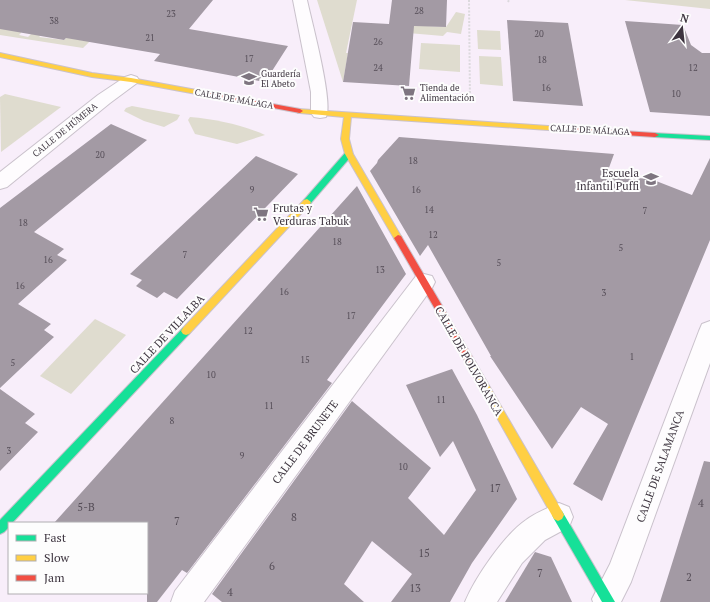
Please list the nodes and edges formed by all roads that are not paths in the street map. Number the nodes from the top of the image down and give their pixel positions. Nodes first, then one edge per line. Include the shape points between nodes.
1 (300, 0) edge
2 (0, 55) edge
3 (131, 80) junction
4 (320, 112) junction
5 (348, 115) junction
6 (710, 138) edge
7 (349, 154) junction
8 (0, 182) edge
9 (424, 282) junction
10 (710, 331) edge
11 (559, 517) junction
12 (0, 528) edge
13 (608, 600) edge
14 (186, 602) edge
15 (480, 602) edge

1 - 4 street via 319,92
2 - 3 street, CALLE DE MÁLAGA via 92,75
3 - 4 street, CALLE DE MÁLAGA via 302,111
3 - 8 street, CALLE DE HÚMERA
4 - 5 street, CALLE DE MÁLAGA
5 - 6 street, CALLE DE MÁLAGA
5 - 7 street, CALLE DE POLVORANCA via 345,139
7 - 9 street, CALLE DE POLVORANCA
7 - 12 street, CALLE DE VILLALBA
9 - 11 street, CALLE DE POLVORANCA
9 - 14 street, CALLE DE BRUNETE
10 - 13 street, CALLE DE SALAMANCA via 621,572
11 - 13 street, CALLE DE POLVORANCA
11 - 15 street via 535,530 512,553

